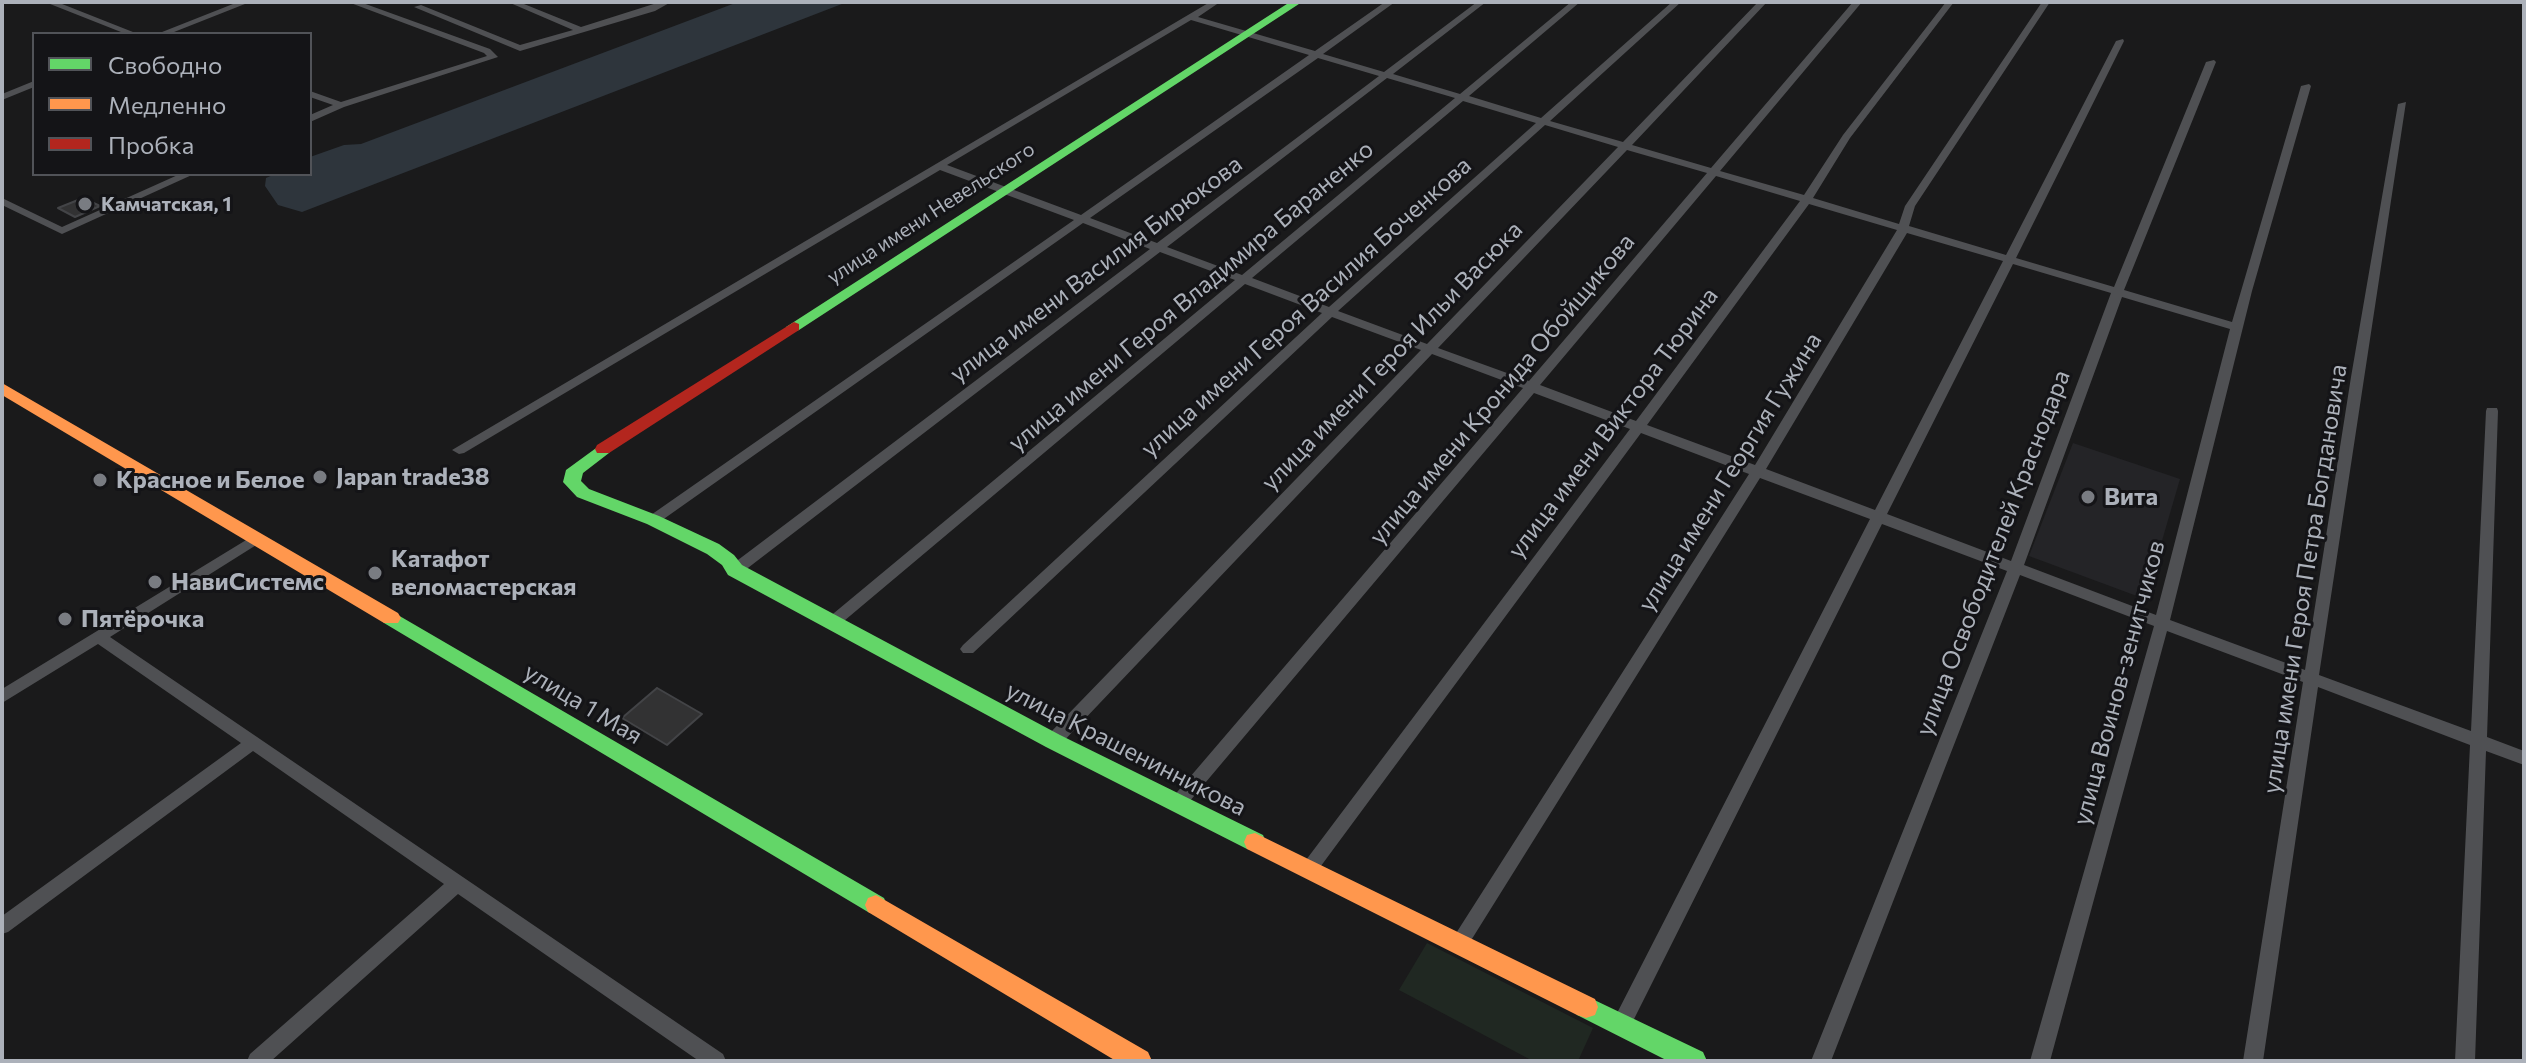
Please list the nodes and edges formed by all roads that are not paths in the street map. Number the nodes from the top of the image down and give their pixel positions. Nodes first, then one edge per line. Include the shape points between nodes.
1 (49, 2) edge
2 (246, 2) edge
3 (352, 2) edge
4 (432, 2) edge
5 (512, 2) edge
6 (1216, 2) edge
7 (1297, 2) edge
8 (1391, 2) edge
9 (1482, 2) edge
10 (1576, 2) edge
11 (1677, 2) edge
12 (1763, 2) edge
13 (1858, 2) edge
14 (1950, 2) edge
15 (2046, 2) edge
16 (659, 3) edge
17 (418, 7) junction
18 (389, 15) junction
19 (1190, 17) junction
20 (581, 30) junction
21 (129, 32) edge
22 (166, 32) edge
23 (1248, 34) junction
24 (2120, 41) dead end
25 (1316, 55) junction
26 (2211, 62) dead end
27 (1386, 75) junction
28 (32, 86) edge
29 (2306, 86) dead end
30 (312, 95) edge
31 (2, 97) edge
32 (1462, 98) junction
33 (2403, 104) dead end
34 (341, 105) junction
35 (312, 118) edge
36 (1543, 122) junction
37 (1625, 146) junction
38 (940, 166) junction
39 (1714, 172) junction
40 (185, 176) edge
41 (1007, 190) junction
42 (1806, 199) junction
43 (2, 201) edge
44 (1083, 219) junction
45 (1903, 228) junction
46 (1161, 248) junction
47 (2009, 260) junction
48 (1246, 280) junction
49 (2118, 292) junction
50 (1331, 311) junction
51 (2237, 327) junction
52 (1430, 348) junction
53 (1532, 386) junction
54 (2, 388) edge
55 (2492, 411) dead end
56 (1639, 426) junction
57 (459, 450) dead end
58 (588, 459) joint
59 (1758, 471) junction
60 (1880, 517) junction
61 (653, 520) junction
62 (256, 539) junction
63 (2016, 567) junction
64 (735, 570) junction
65 (833, 622) junction
66 (2162, 622) junction
67 (99, 637) junction
68 (968, 649) dead end
69 (2313, 679) junction
70 (2, 697) edge
71 (1053, 741) junction
72 (2478, 741) junction
73 (251, 744) junction
74 (2524, 758) edge
75 (1178, 803) junction
76 (1309, 869) junction
77 (458, 883) junction
78 (2, 926) edge
79 (1459, 944) junction
80 (1621, 1025) junction
81 (712, 1060) edge
82 (257, 1061) edge
83 (1139, 1061) edge
84 (1694, 1061) edge
85 (1821, 1061) edge
86 (2040, 1061) edge
87 (2253, 1061) edge
88 (2465, 1061) edge

1 - 21 street
2 - 22 street
3 - 18 street
4 - 17 street
5 - 20 street
6 - 19 street
7 - 23 street, улица имени Невельского
8 - 25 street
9 - 27 street, улица имени Василия Бирюкова
10 - 32 street, улица имени Героя Владимира Бараненко
11 - 36 street, улица имени Героя Василия Боченкова
12 - 37 street, улица имени Героя Ильи Васюка
13 - 39 street, улица имени Кронида Обойщикова
14 - 42 street, улица имени Виктора Тюрина via 1846,137
15 - 45 street, улица имени Георгия Гужина via 1910,206
16 - 20 street
17 - 18 street
17 - 20 street via 520,48
18 - 34 street via 493,57
19 - 23 street
19 - 38 street
23 - 25 street
23 - 41 street, улица имени Невельского
24 - 47 street
25 - 27 street
25 - 44 street
26 - 49 street, улица Освободителей Краснодара
27 - 32 street
27 - 46 street, улица имени Василия Бирюкова
28 - 31 street
29 - 51 street, улица Воинов-зенитчиков
30 - 34 street
32 - 36 street
32 - 48 street, улица имени Героя Владимира Бараненко
33 - 69 street, улица имени Героя Петра Богдановича
34 - 35 street
36 - 37 street
36 - 50 street, улица имени Героя Василия Боченкова
37 - 39 street
37 - 52 street, улица имени Героя Ильи Васюка
38 - 41 street
38 - 57 street
39 - 42 street
39 - 53 street, улица имени Кронида Обойщикова
40 - 43 street via 62,231
41 - 44 street
41 - 58 street, улица имени Невельского
42 - 45 street
42 - 56 street, улица имени Виктора Тюрина
44 - 46 street
44 - 61 street
45 - 47 street
45 - 59 street, улица имени Георгия Гужина
46 - 48 street
46 - 64 street, улица имени Василия Бирюкова
47 - 49 street
47 - 60 street
48 - 50 street
48 - 65 street, улица имени Героя Владимира Бараненко
49 - 51 street
49 - 63 street, улица Освободителей Краснодара
50 - 52 street
50 - 68 street, улица имени Героя Василия Боченкова
51 - 66 street, улица Воинов-зенитчиков
52 - 53 street
52 - 71 street, улица имени Героя Ильи Васюка
53 - 56 street
53 - 75 street, улица имени Кронида Обойщикова
54 - 62 street, улица 1 Мая
55 - 72 street
56 - 59 street
56 - 76 street, улица имени Виктора Тюрина
58 - 61 street, улица Крашенинникова via 571,477 575,488
59 - 60 street
59 - 79 street, улица имени Георгия Гужина
60 - 63 street
60 - 80 street
61 - 64 street, улица Крашенинникова via 713,549
62 - 67 street
62 - 83 street, улица 1 Мая
63 - 66 street
63 - 85 street, улица Освободителей Краснодара
64 - 65 street, улица Крашенинникова
65 - 71 street, улица Крашенинникова
66 - 69 street
66 - 86 street, улица Воинов-зенитчиков
67 - 70 street
67 - 73 street
69 - 72 street
69 - 87 street, улица имени Героя Петра Богдановича
71 - 75 street, улица Крашенинникова
72 - 74 street
72 - 88 street
73 - 77 street
73 - 78 street
75 - 76 street, улица Крашенинникова
76 - 79 street, улица Крашенинникова
77 - 81 street
77 - 82 street
79 - 80 street, улица Крашенинникова
80 - 84 street, улица Крашенинникова

